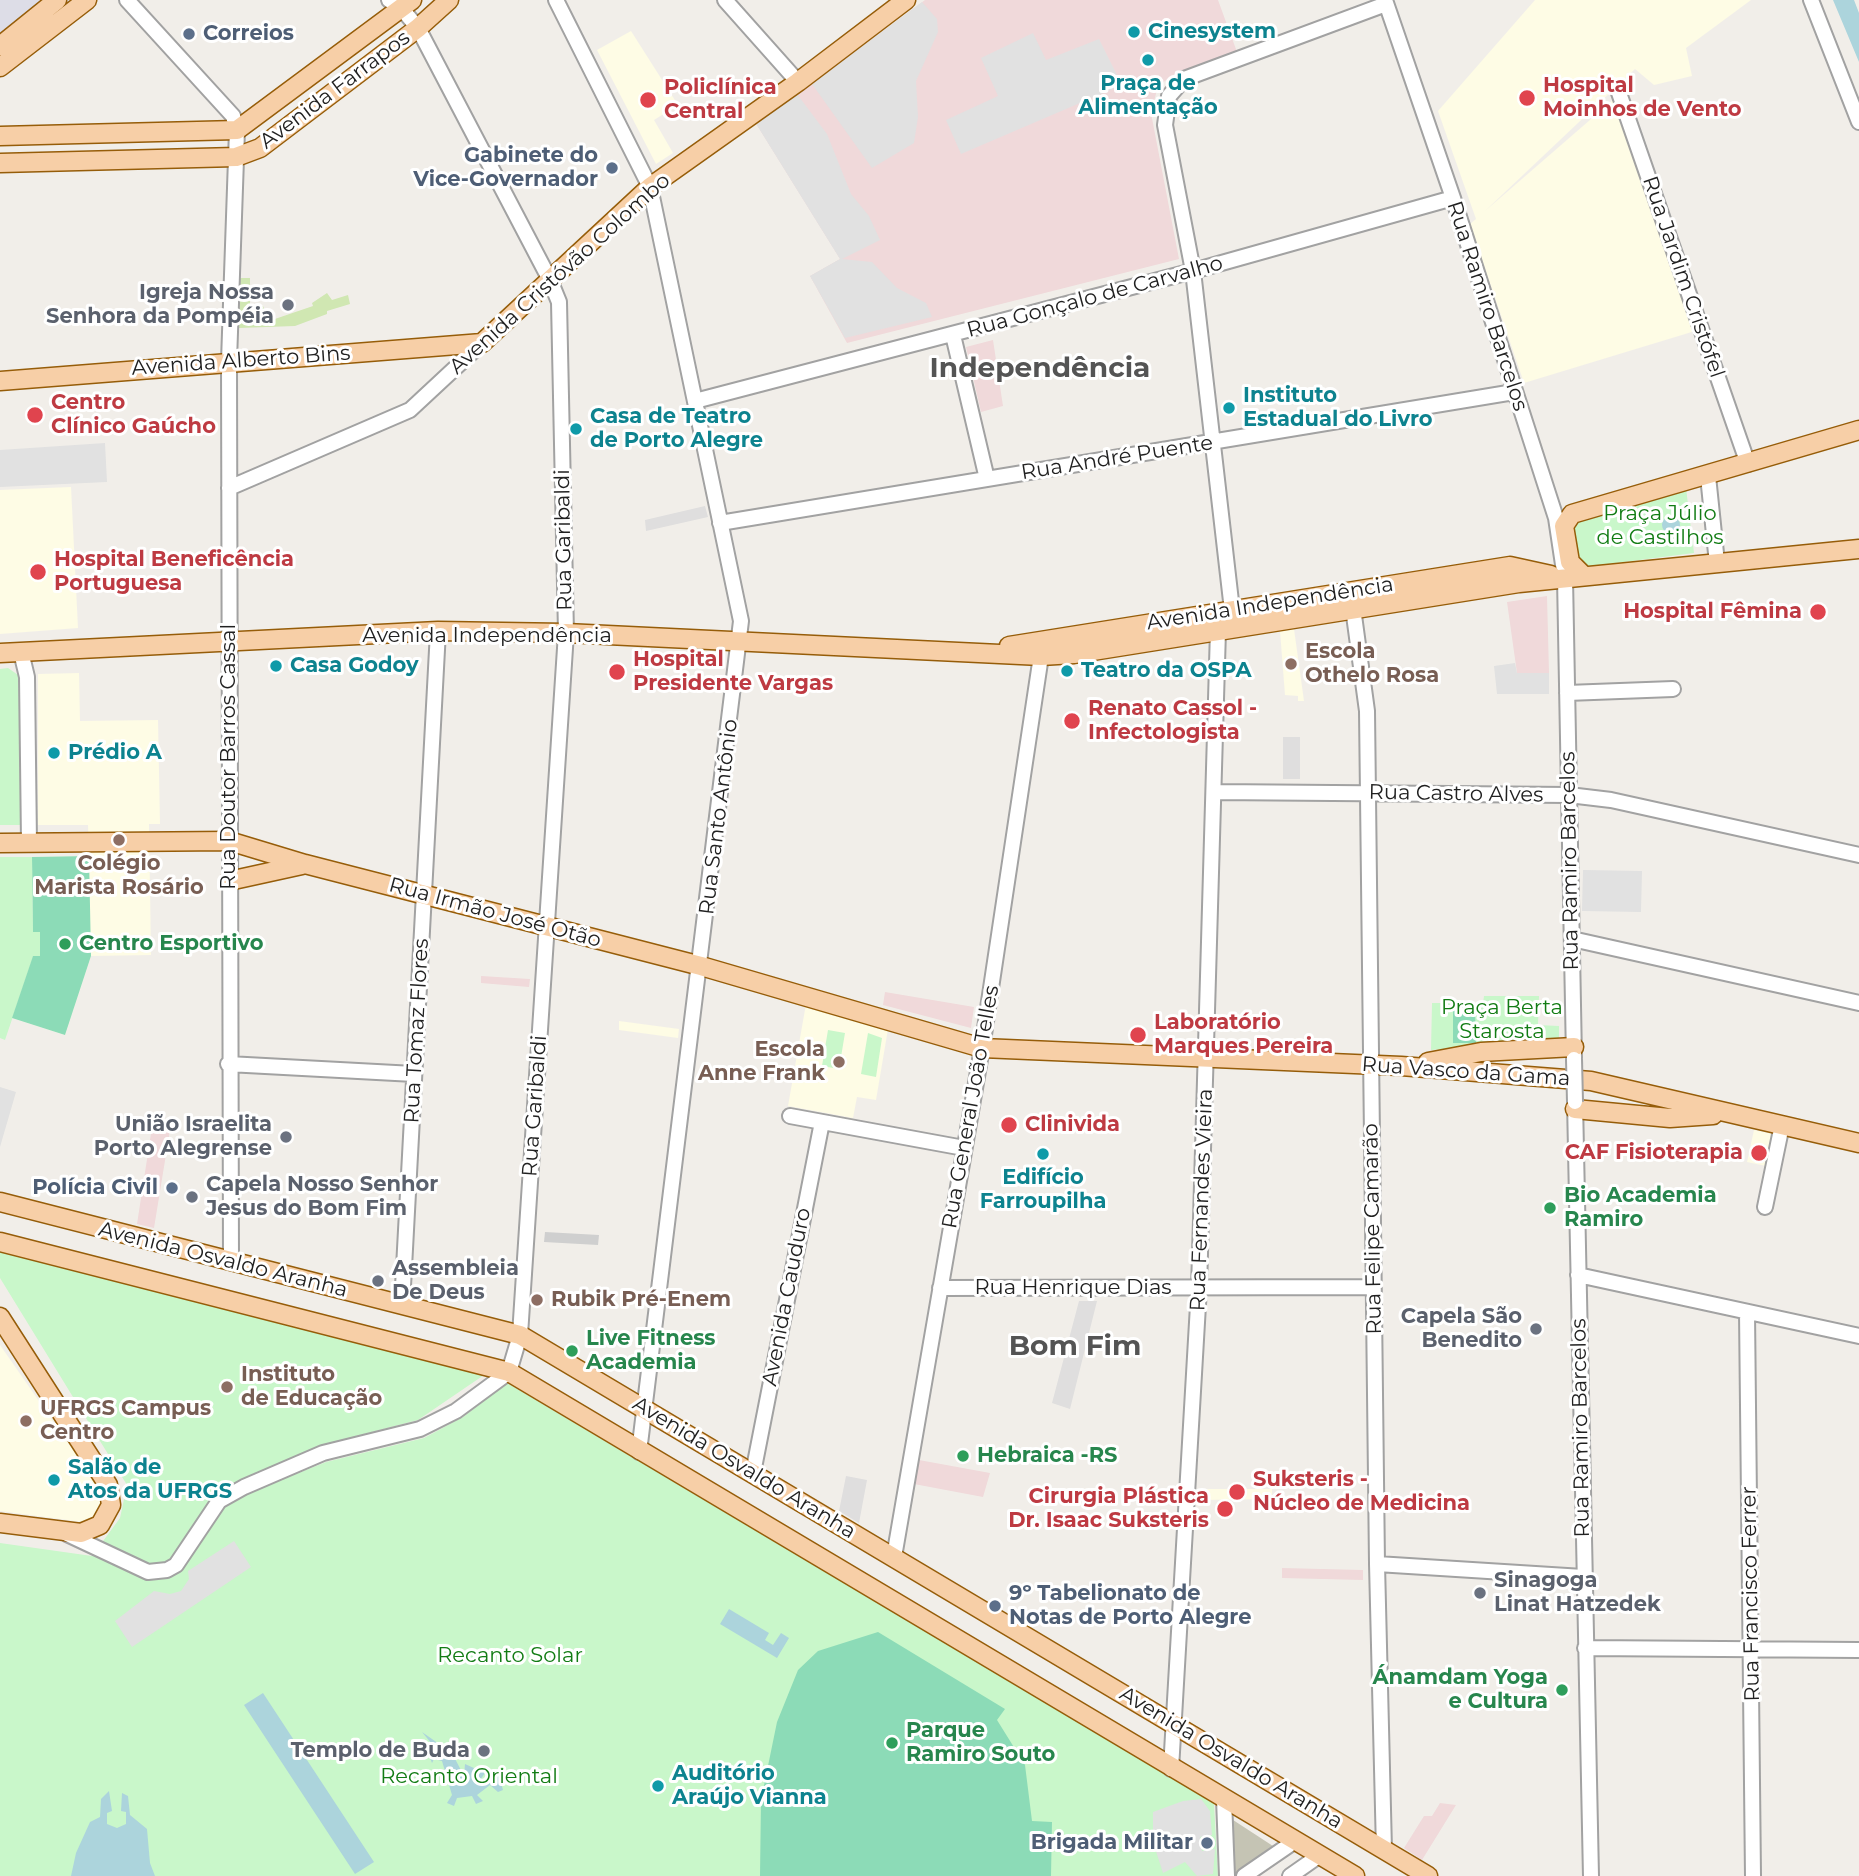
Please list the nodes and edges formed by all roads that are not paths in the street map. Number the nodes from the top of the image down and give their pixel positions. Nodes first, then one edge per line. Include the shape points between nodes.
1 (57, 0) edge
2 (86, 0) edge
3 (127, 0) edge
4 (449, 0) edge
5 (556, 0) edge
6 (724, 0) edge
7 (906, 0) edge
8 (1811, 0) edge
9 (401, 3) edge
10 (1389, 4) edge
11 (418, 27) junction
12 (0, 46) edge
13 (0, 67) edge
14 (798, 82) junction
15 (1618, 90) dead end
16 (1859, 122) edge
17 (237, 130) junction
18 (0, 136) edge
19 (236, 157) junction
20 (0, 163) edge
21 (650, 187) junction
22 (1453, 198) junction
23 (1193, 271) junction
24 (550, 280) junction
25 (953, 335) junction
26 (482, 343) junction
27 (229, 361) junction
28 (0, 381) edge
29 (1514, 392) junction
30 (695, 401) junction
31 (1859, 430) edge
32 (1213, 443) junction
33 (1748, 464) junction
34 (1708, 476) junction
35 (987, 479) junction
36 (229, 488) junction
37 (1564, 516) junction
38 (720, 523) junction
39 (1859, 550) edge
40 (1717, 563) junction
41 (1584, 576) junction
42 (1564, 578) junction
43 (1353, 608) junction
44 (1232, 610) junction
45 (1218, 630) junction
46 (438, 631) junction
47 (566, 633) junction
48 (229, 640) junction
49 (740, 642) junction
50 (21, 652) junction
51 (974, 652) junction
52 (0, 653) edge
53 (1041, 656) junction
54 (1673, 690) dead end
55 (1567, 693) junction
56 (1215, 792) junction
57 (1368, 793) junction
58 (1569, 795) junction
59 (229, 841) junction
60 (0, 843) edge
61 (29, 843) junction
62 (1859, 855) edge
63 (305, 864) junction
64 (229, 881) junction
65 (424, 894) junction
66 (547, 928) junction
67 (1572, 939) junction
68 (701, 966) junction
69 (1859, 1003) edge
70 (982, 1048) junction
71 (1574, 1053) junction
72 (1207, 1058) junction
73 (229, 1064) junction
74 (1371, 1065) junction
75 (1401, 1066) junction
76 (414, 1074) junction
77 (1575, 1105) junction
78 (1734, 1114) junction
79 (790, 1116) dead end
80 (821, 1122) junction
81 (1782, 1125) junction
82 (1859, 1143) edge
83 (964, 1148) junction
84 (0, 1202) edge
85 (1765, 1206) dead end
86 (0, 1242) edge
87 (231, 1262) junction
88 (1578, 1275) junction
89 (1374, 1287) junction
90 (940, 1288) junction
91 (1199, 1288) junction
92 (402, 1305) junction
93 (1747, 1312) junction
94 (0, 1317) edge
95 (520, 1335) junction
96 (1859, 1336) edge
97 (509, 1372) junction
98 (644, 1408) junction
99 (639, 1452) junction
100 (753, 1473) junction
101 (0, 1523) edge
102 (62, 1531) junction
103 (894, 1557) junction
104 (1377, 1564) junction
105 (1583, 1577) junction
106 (1585, 1648) junction
107 (1751, 1649) junction
108 (1859, 1650) edge
109 (1176, 1725) junction
110 (1171, 1769) junction
111 (1224, 1799) junction
112 (1296, 1841) junction
113 (1384, 1850) junction
114 (1320, 1856) junction
115 (1256, 1873) edge
116 (1227, 1876) edge
117 (1290, 1876) edge
118 (1354, 1876) edge
119 (1428, 1876) edge
120 (1591, 1876) edge
121 (1753, 1876) edge

1 - 12 main road
2 - 13 main road
3 - 17 street via 233,116
4 - 11 main road, Avenida Farrapos
5 - 21 street, Rua Santo Antônio
6 - 14 street
7 - 14 main road, Avenida Cristóvão Colombo
8 - 16 street
9 - 11 street, Rua Garibaldi
9 - 17 main road, Avenida Farrapos
10 - 22 street, Rua Ramiro Barcelos
10 - 23 street via 1184,79 1169,96 1165,125
11 - 19 main road, Avenida Farrapos via 260,148
11 - 24 street, Rua Garibaldi
14 - 21 main road, Avenida Cristóvão Colombo
15 - 33 street, Rua Jardim Cristófel
17 - 18 main road, Avenida Farrapos
17 - 19 street, Rua Doutor Barros Cassal
19 - 20 main road, Avenida Farrapos
19 - 27 street, Rua Doutor Barros Cassal
21 - 24 main road, Avenida Cristóvão Colombo
21 - 30 street, Rua Santo Antônio
22 - 23 street, Rua Gonçalo de Carvalho
22 - 29 street, Rua Ramiro Barcelos
23 - 25 street, Rua Gonçalo de Carvalho
23 - 32 street
24 - 26 main road, Avenida Cristóvão Colombo
24 - 47 street, Rua Garibaldi via 558,302
25 - 30 street, Rua Gonçalo de Carvalho
25 - 35 street
26 - 27 main road, Avenida Alberto Bins
26 - 36 street, Avenida Cristóvão Colombo via 410,410
27 - 28 main road, Avenida Alberto Bins
27 - 36 street, Rua Doutor Barros Cassal
29 - 32 street, Rua André Puente
29 - 37 street, Rua Ramiro Barcelos
30 - 38 street, Rua Santo Antônio
31 - 33 main road
32 - 35 street, Rua André Puente
32 - 44 street
33 - 34 main road
34 - 37 main road
34 - 40 street
35 - 38 street, Rua André Puente
36 - 48 street, Rua Doutor Barros Cassal
37 - 41 main road, Rua Ramiro Barcelos via 1570,562
37 - 42 street, Rua Ramiro Barcelos
38 - 49 street, Rua Santo Antônio via 741,621
39 - 40 main road, Avenida Independência
40 - 41 main road, Avenida Independência
41 - 42 main road, Avenida Independência
42 - 43 main road, Avenida Independência
42 - 44 main road, Avenida Independência via 1510,566
42 - 55 street, Rua Ramiro Barcelos
43 - 45 main road, Avenida Independência
43 - 57 street, Rua Felipe Camarão via 1367,711
44 - 51 main road, Avenida Independência
45 - 53 main road, Avenida Independência
45 - 56 street, Rua Fernandes Vieira
46 - 47 main road, Avenida Independência
46 - 48 main road, Avenida Independência
46 - 65 street, Rua Tomaz Flores
47 - 49 main road, Avenida Independência
47 - 66 street, Rua Garibaldi
48 - 50 main road, Avenida Independência
48 - 59 street, Rua Doutor Barros Cassal
49 - 51 main road, Avenida Independência
49 - 68 street, Rua Santo Antônio
50 - 52 main road, Avenida Independência
50 - 61 street via 27,677
51 - 53 main road, Avenida Independência
53 - 70 street, Rua General João Telles
54 - 55 street
55 - 58 street, Rua Ramiro Barcelos
56 - 57 street, Rua Castro Alves
56 - 72 street, Rua Fernandes Vieira
57 - 58 street, Rua Castro Alves
57 - 74 street, Rua Felipe Camarão
58 - 62 street, Rua Castro Alves via 1611,800
58 - 67 street, Rua Ramiro Barcelos
59 - 61 main road, Rua Irmão José Otão
59 - 63 main road, Rua Irmão José Otão
59 - 64 street, Rua Doutor Barros Cassal
60 - 61 main road, Rua Irmão José Otão
63 - 64 main road
63 - 65 main road, Rua Irmão José Otão
64 - 73 street, Rua Doutor Barros Cassal
65 - 66 main road, Rua Irmão José Otão
65 - 76 street, Rua Tomaz Flores
66 - 68 main road, Rua Irmão José Otão
66 - 95 street, Rua Garibaldi
67 - 69 street
67 - 71 street, Rua Ramiro Barcelos
68 - 70 main road, Rua Irmão José Otão
68 - 98 street, Rua Santo Antônio
70 - 72 main road, Rua Vasco da Gama
70 - 83 street, Rua General João Telles
71 - 75 main road via 1481,1052
71 - 77 street, Rua Ramiro Barcelos, bridge
72 - 74 main road, Rua Vasco da Gama
72 - 91 street, Rua Fernandes Vieira
73 - 76 street
73 - 87 street, Rua Doutor Barros Cassal
74 - 75 main road, Rua Vasco da Gama
74 - 89 street, Rua Felipe Camarão
75 - 78 main road, Rua Vasco da Gama via 1591,1081
76 - 92 street, Rua Tomaz Flores
77 - 78 main road via 1670,1118
77 - 88 street, Rua Ramiro Barcelos
78 - 81 main road, Rua Vasco da Gama
79 - 80 street
80 - 83 street
80 - 100 street, Avenida Cauduro
81 - 82 main road, Rua Vasco da Gama
81 - 85 street
83 - 90 street, Rua General João Telles
84 - 87 main road, Avenida Osvaldo Aranha
86 - 97 main road, Avenida Osvaldo Aranha
87 - 92 main road, Avenida Osvaldo Aranha
88 - 93 street
88 - 105 street, Rua Ramiro Barcelos
89 - 91 street, Rua Henrique Dias
89 - 104 street, Rua Felipe Camarão
90 - 91 street, Rua Henrique Dias
90 - 103 street, Rua General João Telles
91 - 109 street, Rua Fernandes Vieira
92 - 95 main road, Avenida Osvaldo Aranha
93 - 96 street
93 - 107 street, Rua Francisco Ferrer
94 - 102 main road via 108,1485 111,1506 100,1525 81,1533
95 - 97 street, Rua Garibaldi
95 - 98 main road, Avenida Osvaldo Aranha
97 - 99 main road, Avenida Osvaldo Aranha
97 - 102 street via 456,1411 420,1429 323,1453 219,1501 176,1565 167,1570 148,1572
98 - 99 street, Rua Santo Antônio
98 - 100 main road, Avenida Osvaldo Aranha
99 - 110 main road, Avenida Osvaldo Aranha
100 - 103 main road, Avenida Osvaldo Aranha
101 - 102 main road
103 - 109 main road, Avenida Osvaldo Aranha
104 - 105 street
104 - 113 street, Rua Felipe Camarão
105 - 106 street, Rua Ramiro Barcelos
106 - 107 street
106 - 120 street, Rua Ramiro Barcelos
107 - 108 street
107 - 121 street, Rua Francisco Ferrer
109 - 110 street, Rua Fernandes Vieira
109 - 113 main road, Avenida Osvaldo Aranha
110 - 111 main road, Avenida Osvaldo Aranha
111 - 112 main road, Avenida Osvaldo Aranha
111 - 116 street
112 - 114 main road, Avenida Osvaldo Aranha
112 - 115 street
113 - 119 main road, Avenida Osvaldo Aranha
114 - 117 street
114 - 118 main road, Avenida Osvaldo Aranha

